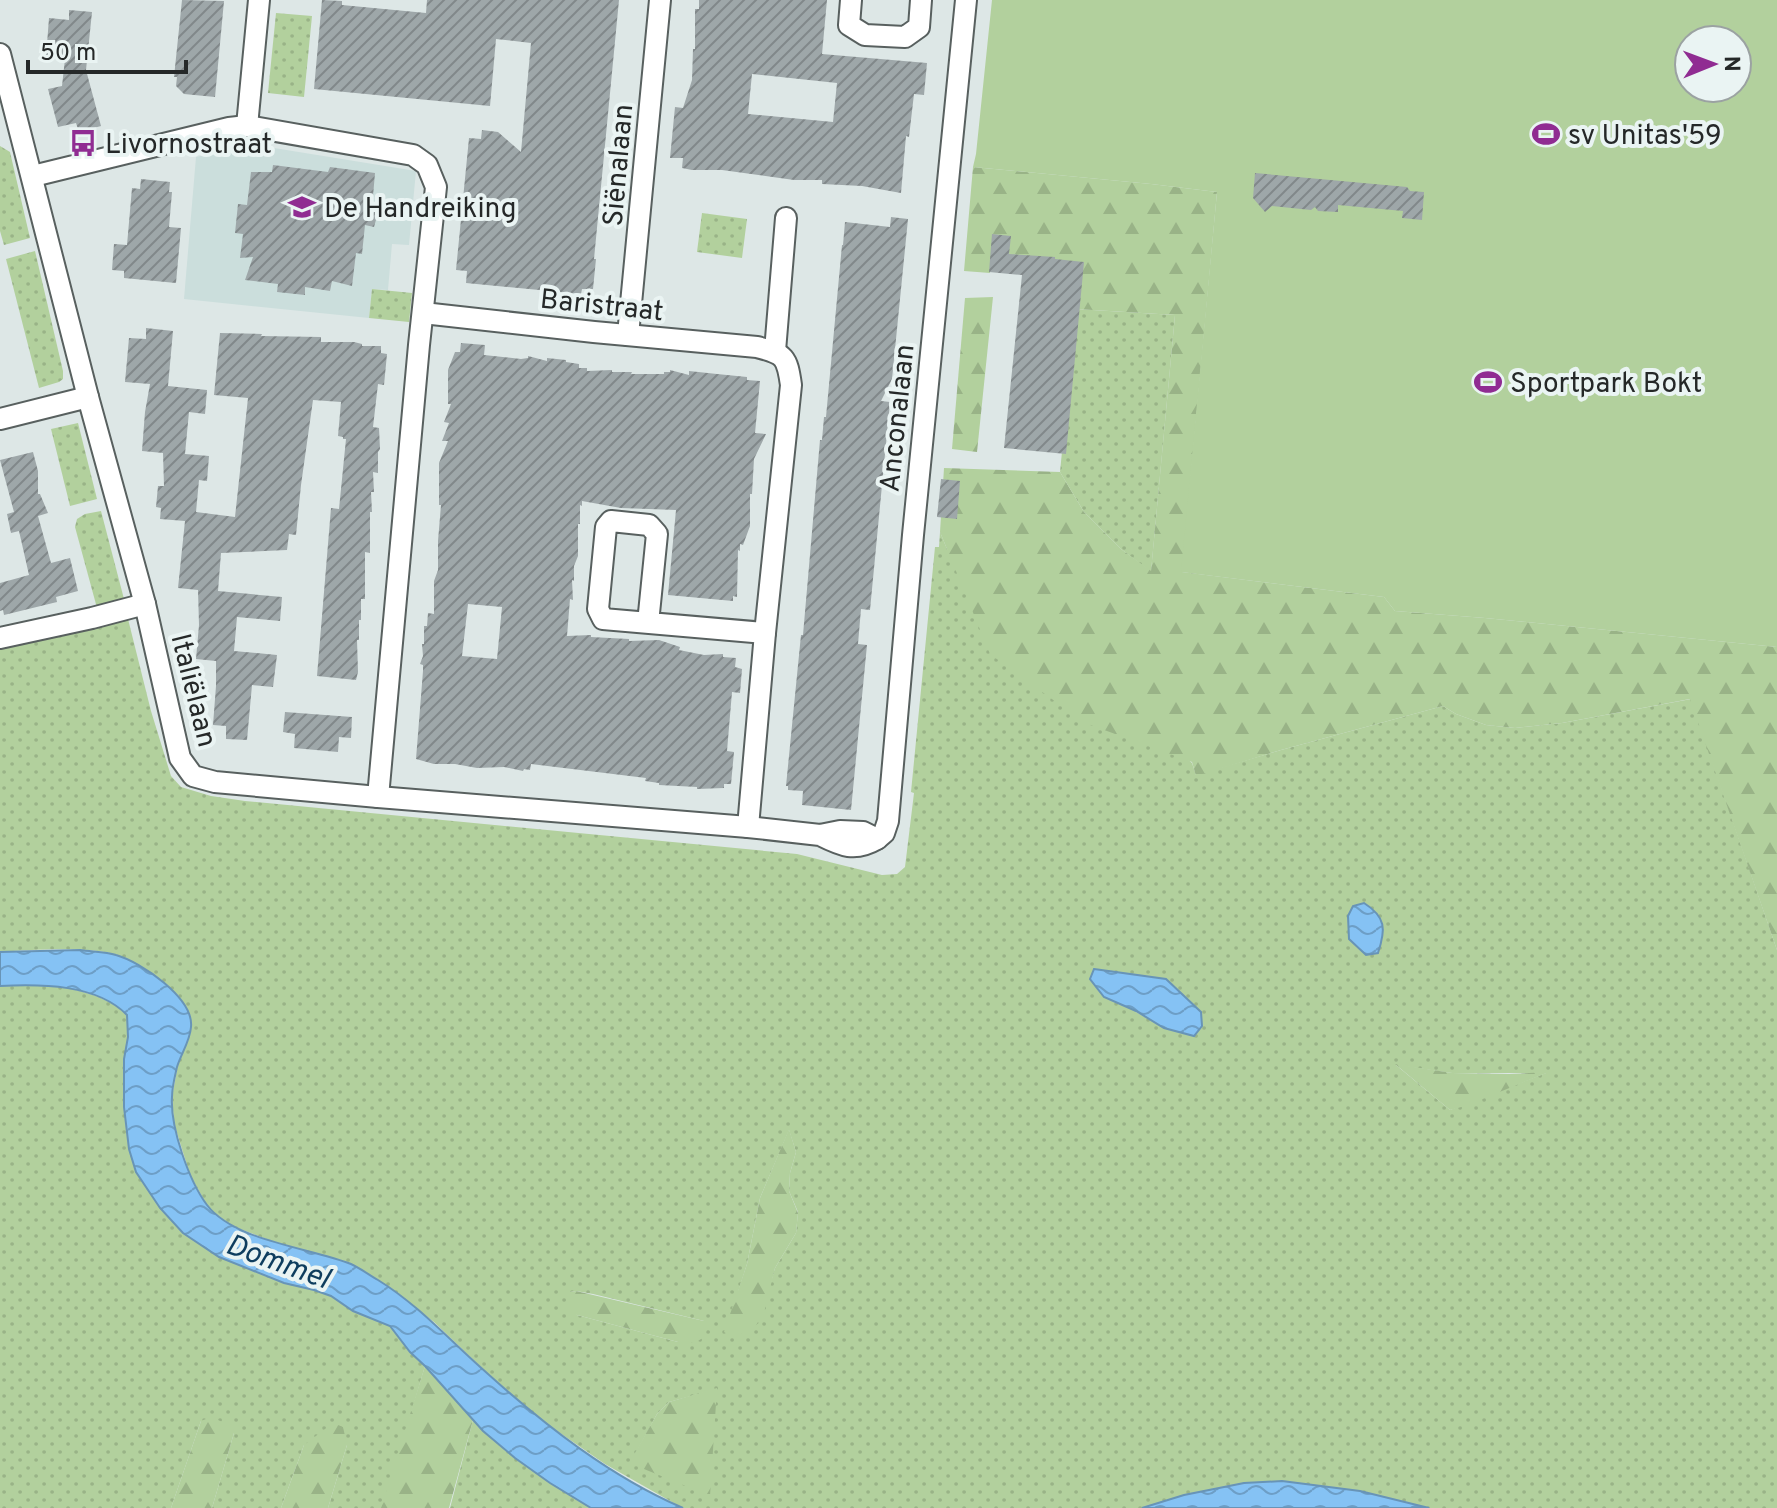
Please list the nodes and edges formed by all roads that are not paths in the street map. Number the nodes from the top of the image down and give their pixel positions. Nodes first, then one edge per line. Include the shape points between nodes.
1 (259, 0) edge
2 (660, 0) edge
3 (851, 0) edge
4 (921, 0) edge
5 (966, 0) edge
6 (0, 54) edge
7 (247, 126) junction
8 (33, 176) junction
9 (786, 218) dead end
10 (423, 313) junction
11 (628, 335) junction
12 (775, 351) junction
13 (88, 397) junction
14 (0, 419) edge
15 (145, 604) junction
16 (648, 623) junction
17 (765, 633) junction
18 (0, 638) edge
19 (378, 797) junction
20 (748, 827) junction
21 (877, 839) joint

1 - 7 street
2 - 11 street, Siënalaan
3 - 4 street via 849,25 865,35 905,37 919,27
5 - 21 street, Anconalaan via 888,821
6 - 8 street, Italiëlaan
7 - 8 street
7 - 10 street via 413,155 427,165 436,187
8 - 13 street, Italiëlaan
9 - 12 street
10 - 11 street, Baristraat
10 - 19 street
11 - 12 street, Baristraat
12 - 17 street via 787,364 791,385
13 - 14 street
13 - 15 street, Italiëlaan
15 - 18 street
15 - 19 street, Italiëlaan via 180,758 193,776
16 - 16 street via 657,534 649,525 611,521 606,527 598,609 603,619
16 - 17 street
17 - 20 street
19 - 20 street, Italiëlaan
20 - 21 street, Italiëlaan via 820,835 862,848

